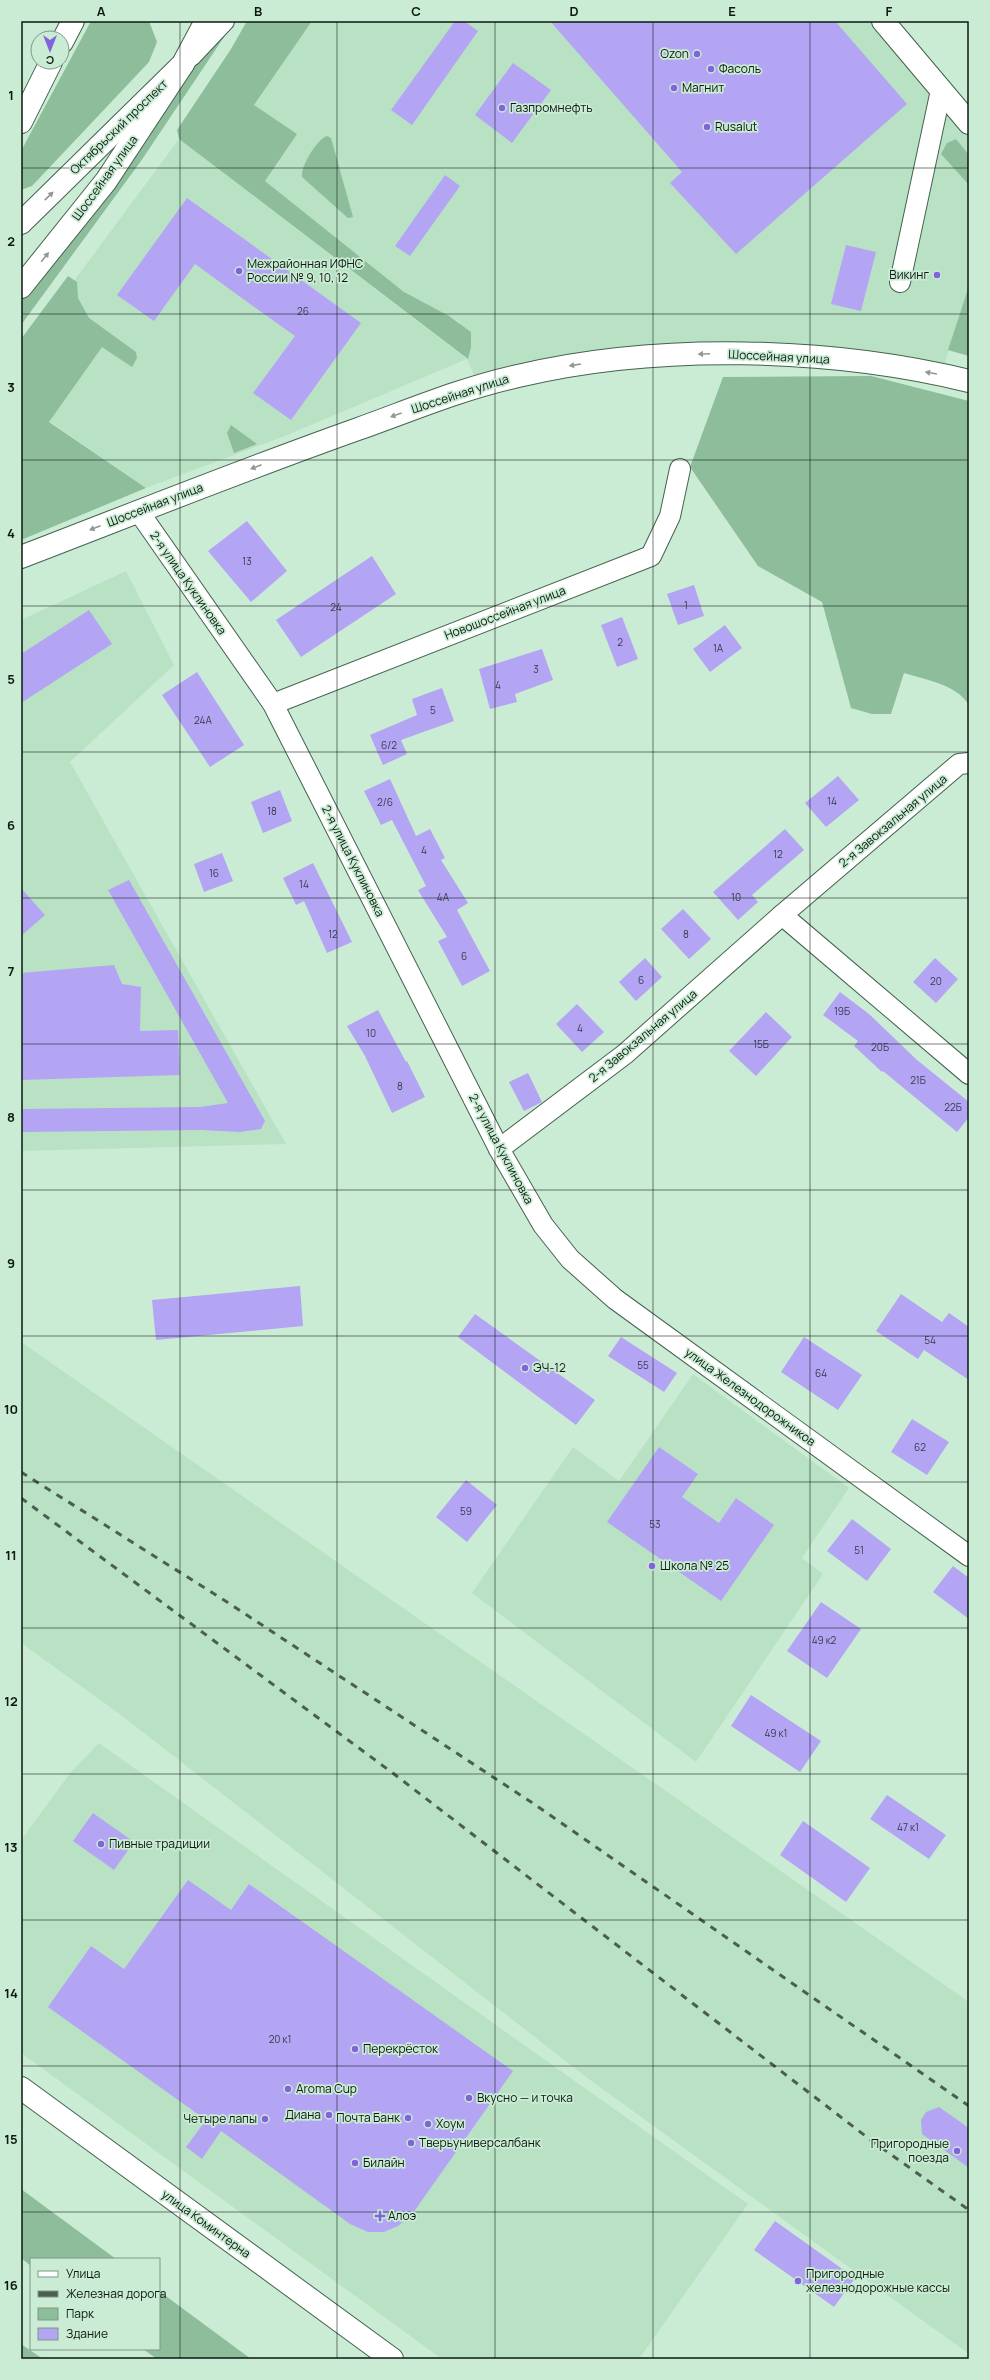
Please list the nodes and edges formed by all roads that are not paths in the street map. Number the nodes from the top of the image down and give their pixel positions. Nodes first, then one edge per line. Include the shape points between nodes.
1 (73, 21) edge
2 (206, 21) edge
3 (224, 21) edge
4 (884, 22) edge
5 (68, 30) edge
6 (183, 64) junction
7 (47, 70) edge
8 (47, 70) edge
9 (941, 90) junction
10 (21, 103) edge
11 (21, 122) edge
12 (969, 123) edge
13 (21, 223) edge
14 (900, 282) dead end
15 (21, 287) edge
16 (969, 380) edge
17 (680, 469) dead end
18 (139, 512) junction
19 (21, 557) edge
20 (273, 704) junction
21 (969, 763) edge
22 (782, 915) junction
23 (969, 1074) edge
24 (500, 1149) junction
25 (543, 1225) joint
26 (969, 1556) edge
27 (21, 2088) edge
28 (392, 2359) edge

1 - 5 main road
2 - 6 main road, Октябрьский проспект
3 - 6 street
4 - 9 main road
13 -> 6 main road, Октябрьский проспект
15 -> 6 main road, Шоссейная улица via 106,181
7 - 10 main road
8 - 11 main road
9 - 12 main road
9 - 14 street
16 -> 18 main road, Шоссейная улица via 884,364 802,356 721,354 588,363 480,386 292,453
17 - 20 street, Новошоссейная улица via 670,516 651,556
18 -> 19 main road, Шоссейная улица
18 - 20 street, 2-я улица Куклиновка
20 - 24 street, 2-я улица Куклиновка
21 - 22 street, 2-я Завокзальная улица via 959,764
22 - 23 street
22 - 24 street, 2-я Завокзальная улица via 625,1054
24 - 25 street, 2-я улица Куклиновка
25 - 26 street, улица Железнодорожников via 570,1259 615,1299
27 - 28 main road, улица Коминтерна

